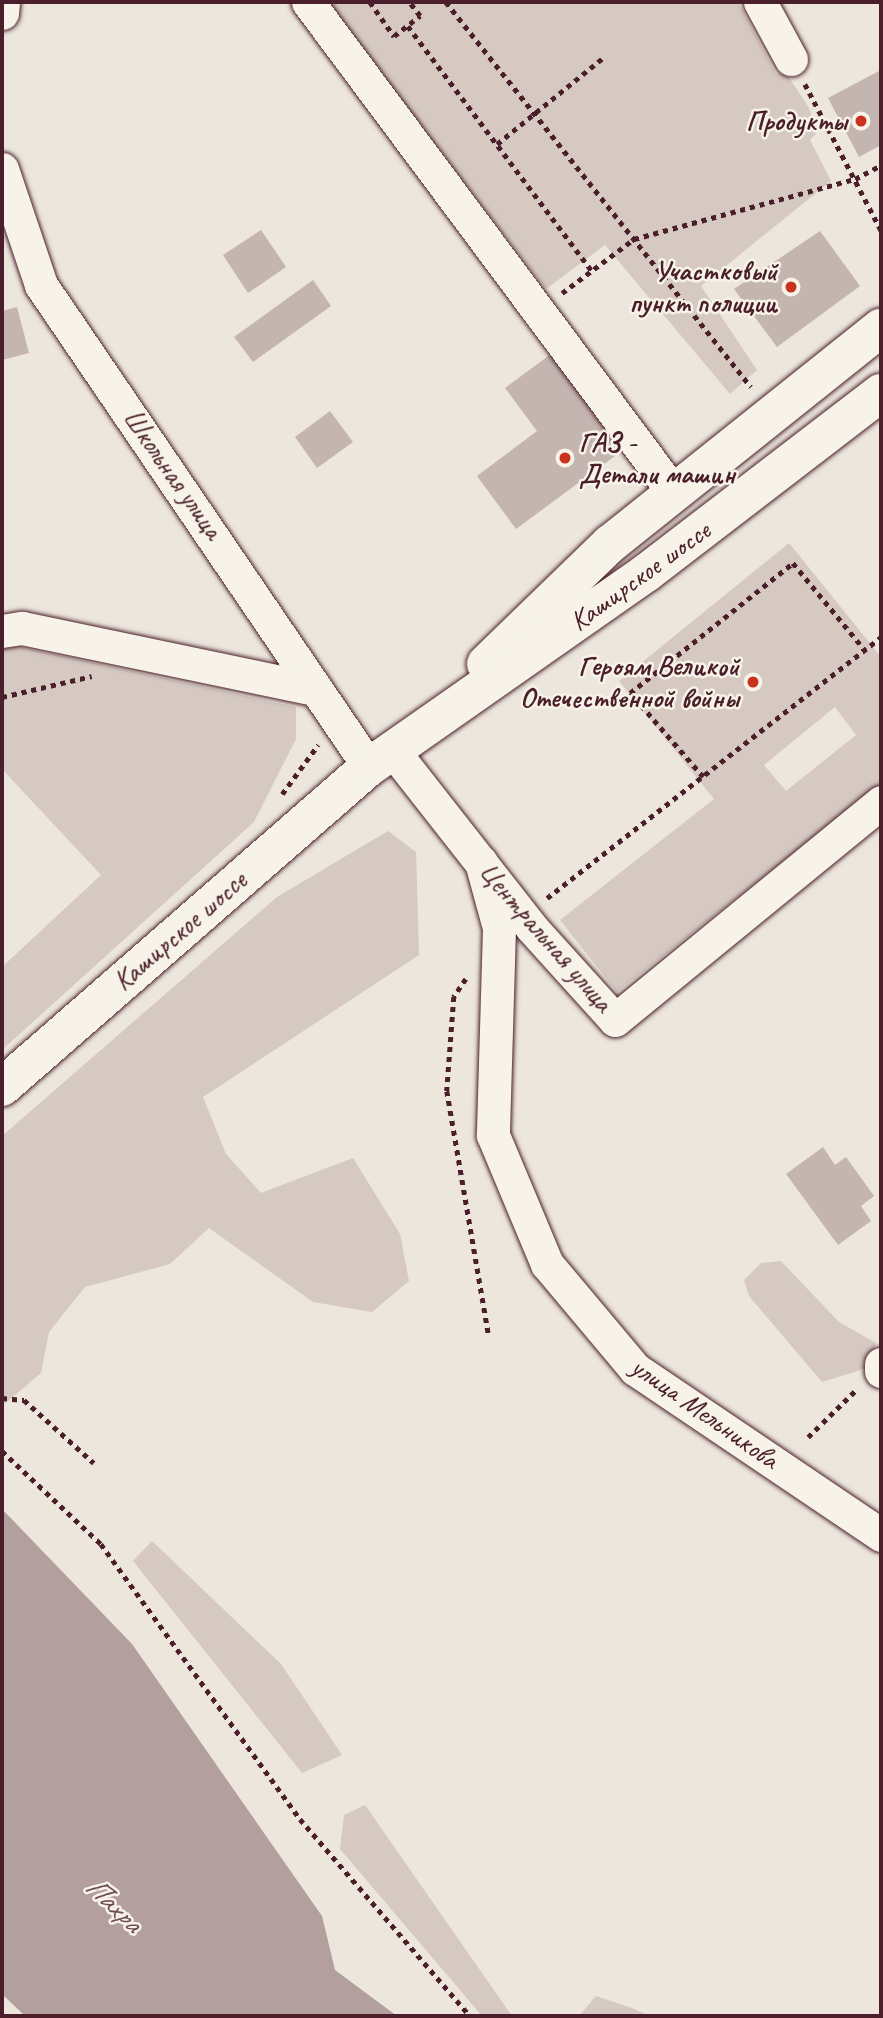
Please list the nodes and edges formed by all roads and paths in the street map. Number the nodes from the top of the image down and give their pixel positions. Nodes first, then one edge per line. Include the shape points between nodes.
1 (4, 2) edge
2 (309, 2) edge
3 (370, 2) edge
4 (446, 2) edge
5 (760, 2) edge
6 (411, 3) edge
7 (2, 13) edge
8 (408, 26) junction
9 (603, 58) dead end
10 (791, 59) joint
11 (534, 113) junction
12 (496, 144) junction
13 (881, 164) edge
14 (2, 169) edge
15 (855, 179) junction
16 (881, 230) edge
17 (634, 239) junction
18 (592, 271) junction
19 (539, 311) junction
20 (881, 328) edge
21 (752, 388) dead end
22 (881, 393) edge
23 (674, 493) junction
24 (2, 631) edge
25 (881, 637) edge
26 (865, 650) junction
27 (314, 689) junction
28 (381, 759) junction
29 (703, 777) junction
30 (881, 802) edge
31 (481, 862) junction
32 (538, 905) dead end
33 (2, 1087) edge
34 (881, 1367) edge
35 (2, 1398) edge
36 (808, 1437) dead end
37 (2, 1451) edge
38 (94, 1463) dead end
39 (881, 1535) edge
40 (470, 2016) edge

1 - 7 street
2 - 19 street
3 - 8 path via 394,36
4 - 11 path
5 - 10 street
6 - 8 path via 420,16
8 - 12 path
9 - 11 path
10 - 15 path
11 - 12 path
11 - 17 path
12 - 18 path
13 - 15 path
14 - 27 street, Школьная улица via 41,285 231,556
15 - 16 path
15 - 17 path
17 - 18 path
17 - 21 path
18 - 19 path
19 - 23 street
20 - 23 main road, Каширское шоссе
22 - 28 main road, Каширское шоссе via 646,573
23 - 28 main road, Каширское шоссе via 610,544
24 - 27 street via 22,628
25 - 26 path
26 - 29 path
26 - 29 path via 793,563 630,693
27 - 28 street, Школьная улица
28 - 31 street, Центральная улица
28 - 33 main road, Каширское шоссе
29 - 32 path
30 - 31 street, Центральная улица via 615,1020
31 - 39 street, улица Мельникова via 499,928 493,1135 547,1264 635,1369
34 - 36 path
35 - 38 path via 24,1400
37 - 40 path via 101,1544 300,1819

